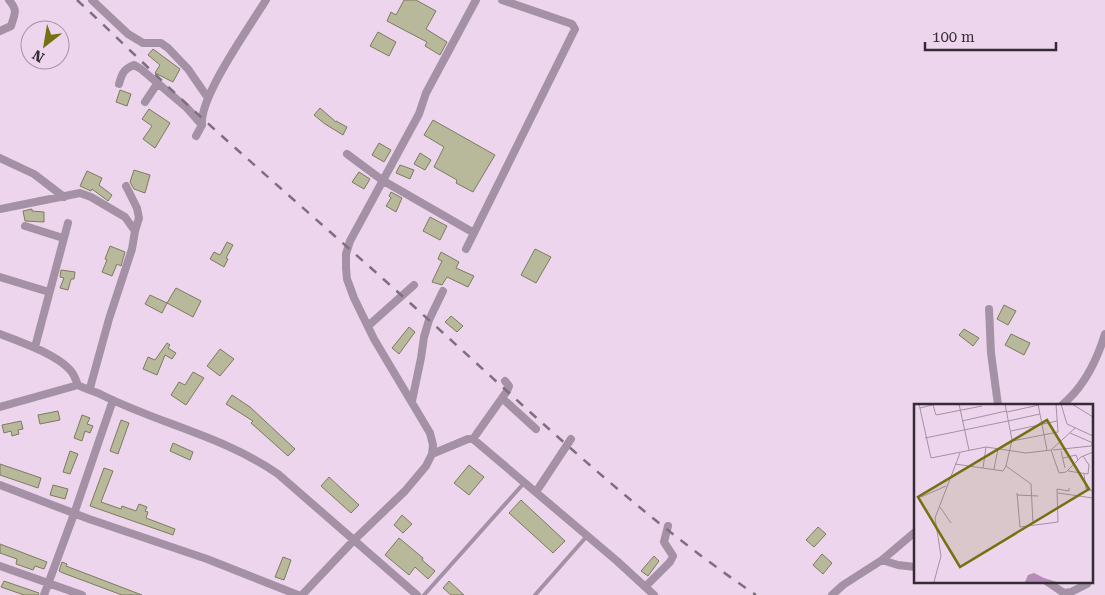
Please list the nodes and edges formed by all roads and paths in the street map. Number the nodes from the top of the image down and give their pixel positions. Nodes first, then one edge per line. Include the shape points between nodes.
1 (9, 0) edge
2 (92, 0) edge
3 (266, 0) edge
4 (476, 0) edge
5 (502, 0) edge
6 (0, 32) edge
7 (119, 84) dead end
8 (157, 84) junction
9 (208, 98) junction
10 (145, 102) dead end
11 (202, 125) junction
12 (196, 136) dead end
13 (347, 154) dead end
14 (0, 158) edge
15 (382, 180) junction
16 (126, 186) dead end
17 (64, 197) junction
18 (0, 209) edge
19 (68, 222) dead end
20 (25, 226) dead end
21 (135, 231) junction
22 (474, 233) junction
23 (63, 238) junction
24 (466, 249) dead end
25 (0, 277) edge
26 (414, 285) dead end
27 (443, 291) dead end
28 (49, 292) junction
29 (989, 309) dead end
30 (368, 326) junction
31 (0, 334) edge
32 (1105, 334) edge
33 (35, 347) junction
34 (505, 381) dead end
35 (78, 385) junction
36 (90, 388) junction
37 (502, 398) junction
38 (113, 400) junction
39 (412, 401) junction
40 (998, 404) edge
41 (1063, 404) edge
42 (0, 407) edge
43 (536, 429) dead end
44 (474, 439) junction
45 (571, 439) dead end
46 (432, 454) junction
47 (524, 482) junction
48 (0, 486) edge
49 (536, 492) junction
50 (74, 514) junction
51 (668, 526) dead end
52 (914, 533) edge
53 (587, 536) junction
54 (354, 540) junction
55 (882, 560) junction
56 (0, 566) edge
57 (914, 567) edge
58 (1048, 582) edge
59 (49, 584) junction
60 (1086, 584) dead end
61 (645, 587) junction
62 (44, 595) edge
63 (82, 595) edge
64 (298, 595) edge
65 (302, 595) edge
66 (417, 595) edge
67 (424, 595) edge
68 (536, 595) edge
69 (654, 595) edge
70 (832, 595) edge

1 - 6 street via 16,11 11,26
2 - 9 street via 128,34 143,43 161,43 168,48
3 - 9 street
4 - 15 street
5 - 22 street via 558,18 575,28
7 - 8 street via 121,74 134,65
8 - 10 street
8 - 11 street
9 - 11 street via 201,117
11 - 12 street
13 - 15 street
14 - 17 street via 34,174
15 - 22 street
15 - 30 street via 346,254 347,279
16 - 21 street via 139,218
17 - 18 street
17 - 21 street via 73,193 91,197 125,217
19 - 23 street
20 - 23 street
21 - 36 street
22 - 24 street
23 - 28 street
25 - 28 street
26 - 30 street
27 - 39 street via 424,337
28 - 33 street
29 - 40 street
30 - 39 street
31 - 33 street
32 - 41 street via 1099,354 1073,396
33 - 35 street via 66,365
34 - 37 street via 508,389
35 - 36 street
35 - 42 street
36 - 38 street
37 - 43 street
37 - 44 street
38 - 50 street
38 - 54 street via 239,450 260,462
39 - 46 street via 430,433
44 - 46 street
44 - 47 street
45 - 49 street
46 - 54 street via 404,491
47 - 49 street
47 - 67 lane
48 - 50 street
49 - 53 street
50 - 59 street
50 - 64 street via 207,559
51 - 61 street via 664,542 673,556
52 - 55 street
53 - 61 street
53 - 68 lane
54 - 65 street
54 - 66 street
55 - 57 street
55 - 70 street
56 - 59 street
58 - 60 street via 1064,593
59 - 62 street
59 - 63 street
61 - 69 street

